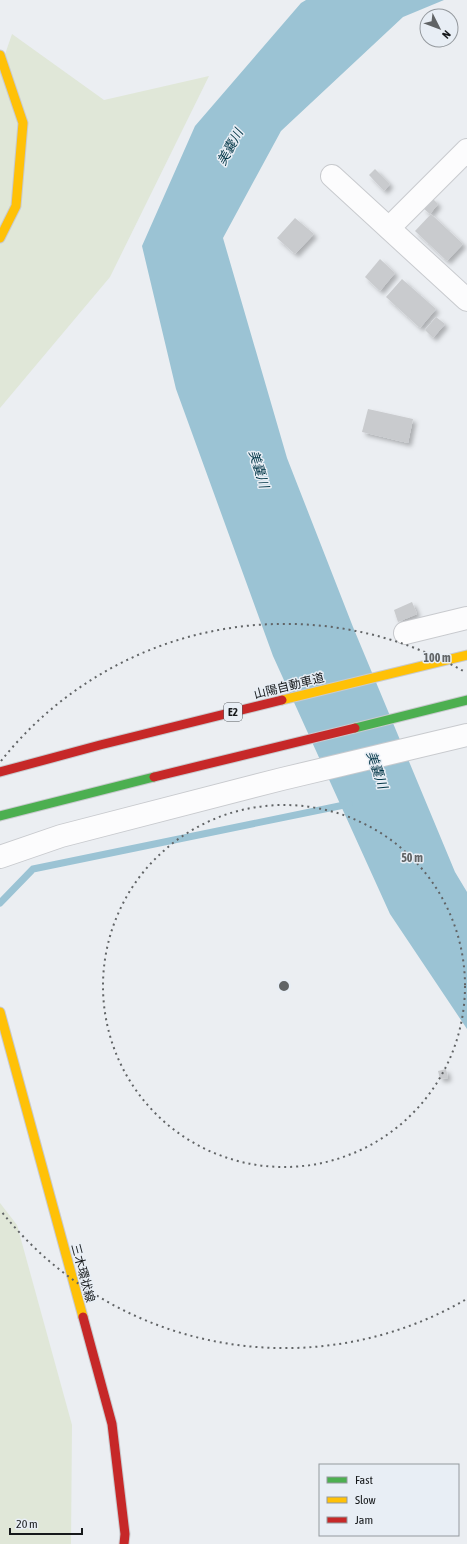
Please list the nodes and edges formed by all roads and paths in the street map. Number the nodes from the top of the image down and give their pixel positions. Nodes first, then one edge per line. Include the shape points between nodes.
1 (0, 55) edge
2 (467, 150) edge
3 (332, 176) dead end
4 (389, 228) junction
5 (0, 238) edge
6 (467, 300) edge
7 (467, 618) edge
8 (405, 633) dead end
9 (467, 655) edge
10 (467, 700) edge
11 (467, 735) edge
12 (0, 772) edge
13 (0, 816) edge
14 (0, 857) edge
15 (0, 1012) edge
16 (124, 1544) edge

1 - 5 main road via 23,123 16,206
2 - 4 street
3 - 4 street
4 - 6 street
7 - 8 street
9 - 12 main road, 山陽自動車道 / E2
10 - 13 main road
11 - 14 street via 61,836
15 - 16 main road, 三木環状線 via 112,1424

